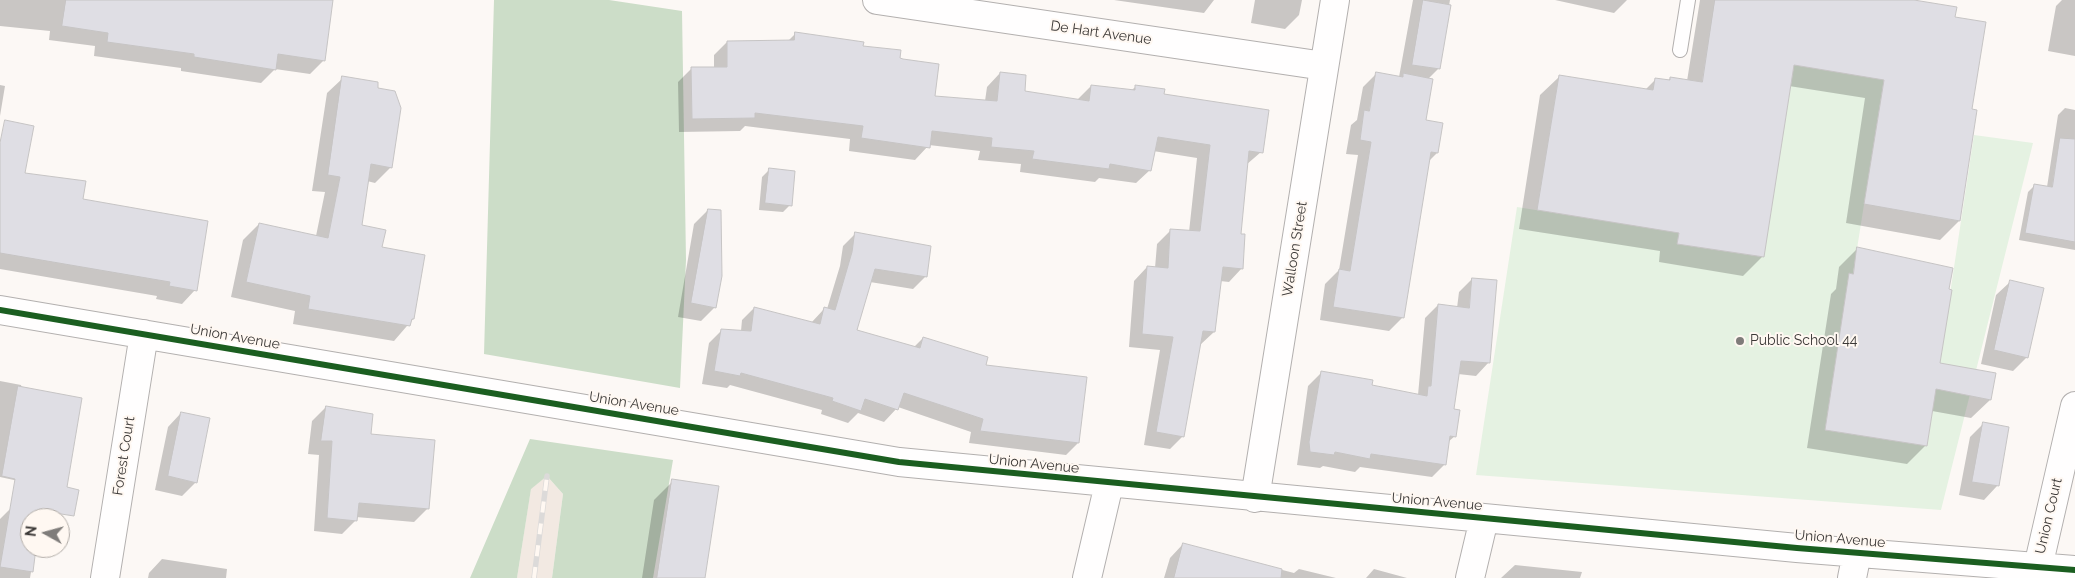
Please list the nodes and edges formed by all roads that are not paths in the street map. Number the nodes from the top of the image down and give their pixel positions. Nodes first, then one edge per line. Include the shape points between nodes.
1 (877, 0) edge
2 (1335, 0) edge
3 (1688, 0) edge
4 (1680, 50) dead end
5 (1324, 66) junction
6 (0, 310) edge
7 (144, 334) junction
8 (2075, 406) edge
9 (1109, 484) junction
10 (1255, 498) junction
11 (1484, 519) junction
12 (1854, 566) edge
13 (2038, 567) junction
14 (2075, 570) edge
15 (105, 578) edge
16 (1087, 578) edge
17 (1470, 578) edge

1 - 5 street, De Hart Avenue
2 - 5 street, Walloon Street
3 - 4 lane
5 - 10 street, Walloon Street
6 - 7 street, Union Avenue
7 - 9 street, Union Avenue via 899,462
7 - 15 street, Forest Court
8 - 13 street, Union Court
9 - 10 street, Union Avenue
9 - 16 street
10 - 11 street, Union Avenue
11 - 12 street, Union Avenue
11 - 17 street
12 - 13 street, Union Avenue
13 - 14 street, Union Avenue

